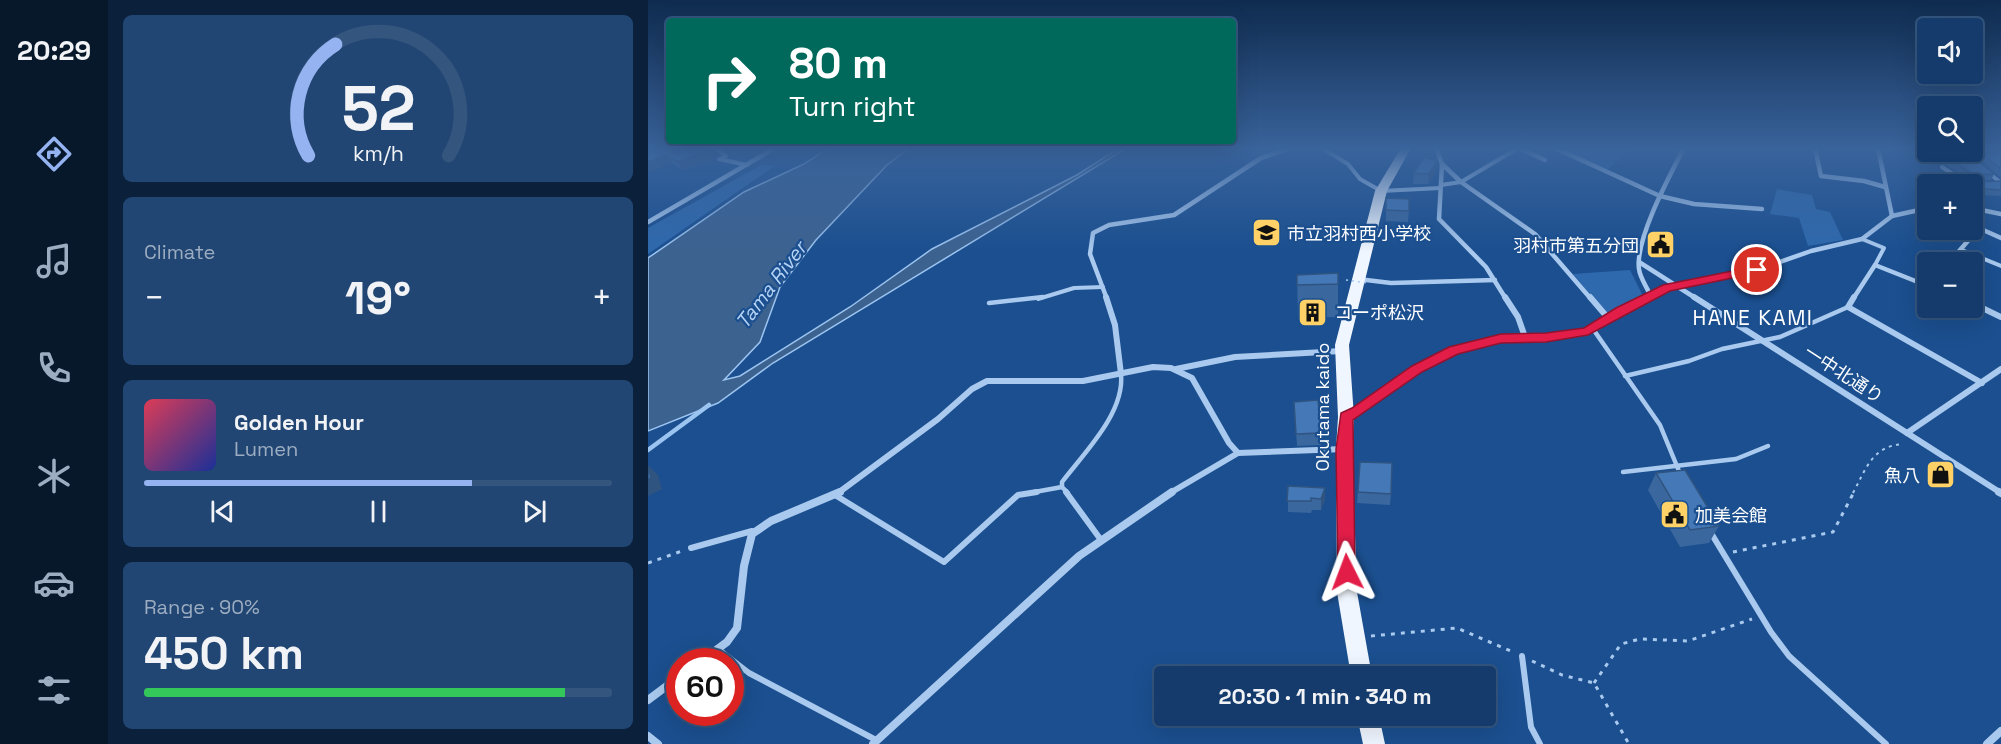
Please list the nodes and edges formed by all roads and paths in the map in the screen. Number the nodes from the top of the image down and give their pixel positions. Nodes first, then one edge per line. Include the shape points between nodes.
1 (716, 183) edge
2 (1223, 183) edge
3 (1367, 183) edge
4 (1386, 183) edge
5 (1440, 183) edge
6 (1458, 183) edge
7 (1462, 183) edge
8 (1631, 183) edge
9 (1667, 183) edge
10 (1869, 183) edge
11 (1885, 183) edge
12 (2001, 183) edge
13 (1992, 184) edge
14 (1440, 187) junction
15 (1885, 188) junction
16 (1381, 191) junction
17 (1660, 196) junction
18 (1762, 209) dead end
19 (1917, 210) edge
20 (1983, 210) edge
21 (2001, 214) edge
22 (1892, 216) junction
23 (648, 222) edge
24 (1983, 230) edge
25 (1862, 238) junction
26 (2001, 238) edge
27 (1970, 240) edge
28 (1962, 250) junction
29 (1960, 252) edge
30 (1639, 262) junction
31 (1875, 265) junction
32 (2001, 266) edge
33 (1495, 280) junction
34 (1357, 281) junction
35 (1917, 281) edge
36 (1103, 287) junction
37 (1679, 287) junction
38 (1650, 295) junction
39 (989, 303) dead end
40 (1848, 307) junction
41 (1983, 308) edge
42 (2001, 316) edge
43 (1608, 318) junction
44 (1593, 329) junction
45 (1525, 337) junction
46 (1762, 340) junction
47 (1342, 351) junction
48 (2001, 369) edge
49 (1175, 370) junction
50 (1121, 374) junction
51 (1625, 376) junction
52 (1982, 383) junction
53 (1346, 417) junction
54 (1907, 433) junction
55 (1916, 438) junction
56 (1768, 446) dead end
57 (1344, 449) junction
58 (1238, 453) junction
59 (1676, 464) junction
60 (1623, 472) dead end
61 (1684, 484) edge
62 (1062, 487) junction
63 (2001, 493) edge
64 (835, 495) junction
65 (758, 530) junction
66 (1709, 530) edge
67 (1101, 540) junction
68 (691, 548) joint
69 (1724, 554) junction
70 (648, 562) edge
71 (1761, 616) junction
72 (1353, 638) junction
73 (719, 648) edge
74 (1522, 656) junction
75 (1359, 666) edge
76 (744, 669) edge
77 (1594, 683) junction
78 (666, 686) edge
79 (648, 700) edge
80 (1370, 726) edge
81 (2001, 731) edge
82 (648, 736) edge
83 (875, 742) edge
84 (657, 744) edge
85 (1374, 744) edge
86 (1540, 744) edge
87 (1629, 744) edge
88 (1886, 744) edge
89 (1987, 744) edge

1 - 23 street
2 - 36 street via 1174,215 1097,229 1091,235 1091,261
3 - 16 lane
4 - 16 main road, Okutama kaido
5 - 14 street
6 - 14 lane
7 - 43 street via 1535,234
8 - 17 street
9 - 17 street
10 - 15 street
11 - 15 street
12 - 13 street
14 - 16 lane
14 - 33 street via 1442,224
15 - 22 street
16 - 34 main road, Okutama kaido
17 - 18 street via 1694,204
17 - 30 street
19 - 22 street
20 - 21 street
22 - 25 street
24 - 26 street
25 - 31 lane via 1884,248
25 - 37 street via 1757,270
27 - 28 street
28 - 29 street
28 - 32 lane
30 - 37 street, 一中北通り
30 - 38 street
31 - 35 street
31 - 40 street
33 - 34 street
33 - 45 street via 1518,317
34 - 47 main road, Okutama kaido
36 - 39 lane via 1074,288 1037,299
36 - 50 street via 1113,316
37 - 38 street
37 - 46 street, 一中北通り
38 - 43 street
40 - 46 lane via 1780,337
40 - 52 street
41 - 42 street
43 - 44 street
44 - 45 street via 1546,338
44 - 51 lane
45 - 53 street via 1482,342 1442,355
46 - 51 lane
46 - 54 street, 一中北通り
47 - 49 street via 1240,357
47 - 53 main road, Okutama kaido
48 - 52 street
49 - 50 street via 1153,367
49 - 58 street via 1192,378
50 - 62 lane via 1118,400
50 - 64 street via 1083,381 982,382
51 - 59 lane via 1660,425
52 - 54 street
53 - 57 main road, Okutama kaido
54 - 55 street, 一中北通り
55 - 63 street, 一中北通り
55 - 69 path via 1888,445 1870,459 1833,532
56 - 59 lane via 1736,459
57 - 58 street
57 - 72 main road, Okutama kaido via 1347,592
58 - 67 street via 1184,483
59 - 60 lane
59 - 61 lane
62 - 64 lane via 1018,495 944,562
62 - 67 lane
64 - 65 street
65 - 68 lane
65 - 73 street via 748,544 737,628
66 - 69 lane
67 - 83 street
68 - 70 path
69 - 71 lane
71 - 77 path via 1688,641 1640,639 1621,644
71 - 88 lane via 1789,656
72 - 74 path via 1448,627
72 - 75 main road, Okutama kaido
74 - 77 path via 1562,675
74 - 86 lane via 1531,727
76 - 83 lane
77 - 87 path
78 - 79 street
80 - 85 main road
81 - 89 street
82 - 84 street

